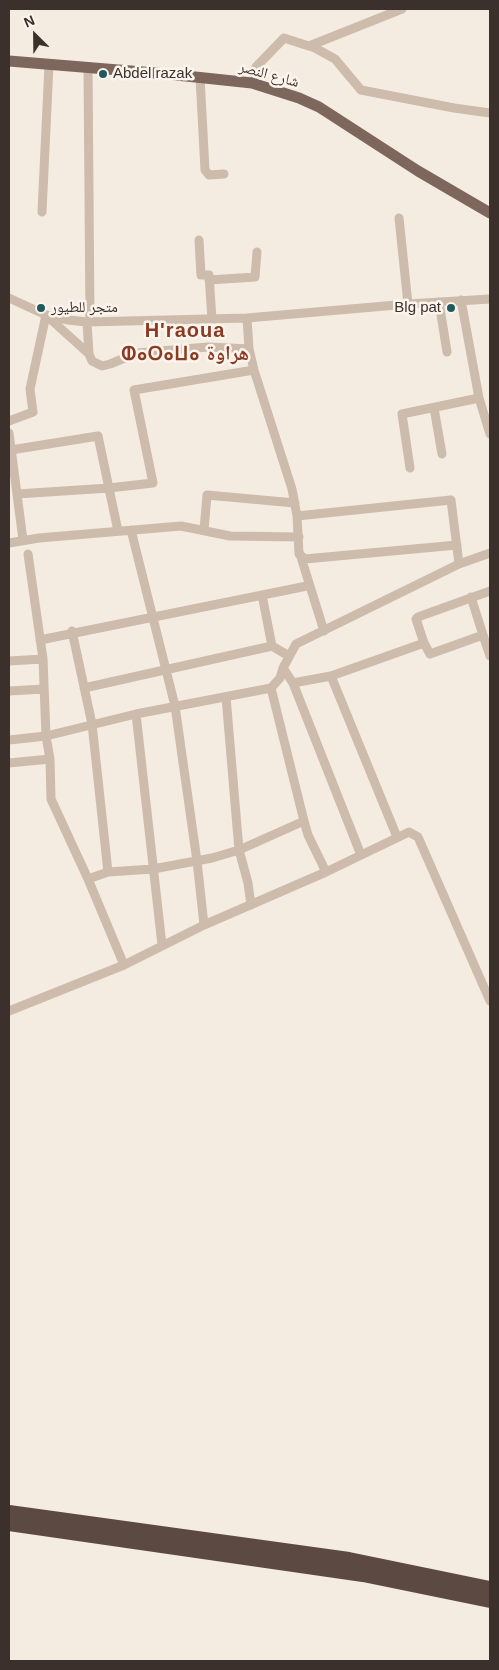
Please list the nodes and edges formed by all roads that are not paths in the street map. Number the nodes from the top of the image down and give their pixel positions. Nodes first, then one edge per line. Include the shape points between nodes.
1 (402, 9) edge
2 (309, 46) junction
3 (9, 61) edge
4 (49, 64) junction
5 (88, 67) junction
6 (200, 77) junction
7 (252, 83) junction
8 (490, 113) edge
9 (224, 174) dead end
10 (42, 212) dead end
11 (490, 213) edge
12 (399, 218) dead end
13 (199, 240) dead end
14 (257, 252) dead end
15 (209, 280) junction
16 (9, 298) edge
17 (490, 299) edge
18 (461, 300) junction
19 (439, 302) junction
20 (408, 304) junction
21 (46, 315) junction
22 (246, 318) junction
23 (212, 319) junction
24 (89, 321) junction
25 (249, 349) junction
26 (447, 352) dead end
27 (89, 354) junction
28 (254, 370) junction
29 (479, 398) junction
30 (434, 408) junction
31 (9, 421) edge
32 (9, 433) edge
33 (490, 434) edge
34 (11, 450) junction
35 (442, 454) dead end
36 (410, 468) dead end
37 (109, 488) junction
38 (17, 494) junction
39 (295, 503) junction
40 (297, 516) junction
41 (131, 530) junction
42 (204, 530) junction
43 (118, 531) junction
44 (299, 537) junction
45 (23, 540) junction
46 (9, 543) edge
47 (457, 545) junction
48 (490, 553) edge
49 (28, 554) dead end
50 (300, 554) junction
51 (459, 564) junction
52 (307, 586) dead end
53 (490, 591) edge
54 (262, 595) junction
55 (471, 597) junction
56 (152, 617) junction
57 (324, 630) junction
58 (72, 632) junction
59 (483, 635) junction
60 (40, 640) junction
61 (424, 643) junction
62 (272, 646) junction
63 (289, 656) junction
64 (490, 656) edge
65 (43, 659) junction
66 (9, 661) edge
67 (282, 668) junction
68 (166, 670) junction
69 (331, 676) junction
70 (293, 683) junction
71 (84, 688) junction
72 (272, 688) junction
73 (44, 689) junction
74 (9, 691) edge
75 (226, 697) junction
76 (175, 706) junction
77 (136, 714) junction
78 (92, 724) junction
79 (46, 736) junction
80 (9, 740) edge
81 (50, 759) junction
82 (9, 763) edge
83 (304, 821) junction
84 (397, 837) junction
85 (239, 850) junction
86 (361, 855) junction
87 (197, 861) junction
88 (152, 869) junction
89 (108, 872) junction
90 (326, 872) junction
91 (88, 879) junction
92 (251, 905) junction
93 (204, 925) junction
94 (162, 945) junction
95 (124, 965) junction
96 (490, 1001) edge
97 (9, 1011) edge
98 (9, 1512) edge
99 (9, 1524) edge
100 (490, 1588) edge
101 (490, 1601) edge

1 - 2 street
2 - 7 street via 284,38 256,67
2 - 8 street via 335,60 361,90
3 - 4 main road, شارع النصر
4 - 5 main road, شارع النصر
4 - 10 street
5 - 6 main road, شارع النصر
5 - 24 street
6 - 7 main road, شارع النصر
6 - 9 street via 205,170 208,175
7 - 11 main road, شارع النصر via 319,108
12 - 20 street
13 - 15 street via 201,275 210,275
14 - 15 street via 255,277
15 - 23 street
16 - 21 street
17 - 18 street
18 - 19 street
18 - 29 street
19 - 20 street
19 - 26 street
20 - 22 street
21 - 24 street
21 - 27 street
21 - 31 street via 30,389 34,412
22 - 23 street
22 - 25 street
23 - 24 street
24 - 27 street
25 - 27 street via 208,347 137,353 102,366
25 - 28 street
28 - 37 street via 134,390 153,483
28 - 39 street
29 - 30 street
29 - 33 street
30 - 35 street
30 - 36 street via 402,414
32 - 34 street
34 - 37 street via 98,436
34 - 38 street
37 - 38 street
37 - 43 street
38 - 45 street
39 - 40 street
39 - 42 street via 207,495
40 - 44 street
40 - 47 street via 451,500
41 - 42 street via 181,526
41 - 43 street
41 - 56 street
42 - 44 street via 230,536
43 - 45 street
44 - 50 street
45 - 46 street
47 - 50 street via 305,559
47 - 51 street
48 - 51 street
49 - 60 street
50 - 57 street
51 - 57 street
52 - 54 street
53 - 55 street
54 - 56 street
54 - 62 street
55 - 59 street
55 - 61 street via 418,617
56 - 58 street
56 - 68 street
57 - 63 street via 296,644
58 - 60 street
58 - 71 street
59 - 61 street via 430,654
59 - 64 street
60 - 65 street
61 - 69 street
62 - 63 street
62 - 68 street
63 - 67 street
65 - 66 street
65 - 73 street
67 - 70 street
67 - 72 street via 280,678
68 - 71 street
68 - 76 street
69 - 70 street
69 - 84 street
70 - 86 street
71 - 78 street
72 - 75 street
72 - 83 street
73 - 74 street
73 - 79 street
75 - 76 street
75 - 85 street
76 - 77 street
76 - 87 street
77 - 78 street
77 - 88 street
78 - 79 street
78 - 89 street
79 - 80 street
79 - 81 street
81 - 82 street
81 - 91 street via 51,799
83 - 85 street
83 - 90 street
84 - 86 street
84 - 96 street via 409,832 418,837
85 - 87 street
85 - 92 street
86 - 90 street
87 - 88 street
87 - 93 street
88 - 89 street
88 - 94 street
89 - 91 street
90 - 92 street
91 - 95 street
92 - 93 street
93 - 94 street
94 - 95 street
95 - 97 street
98 - 100 highway via 349,1559
99 - 101 highway via 362,1574

